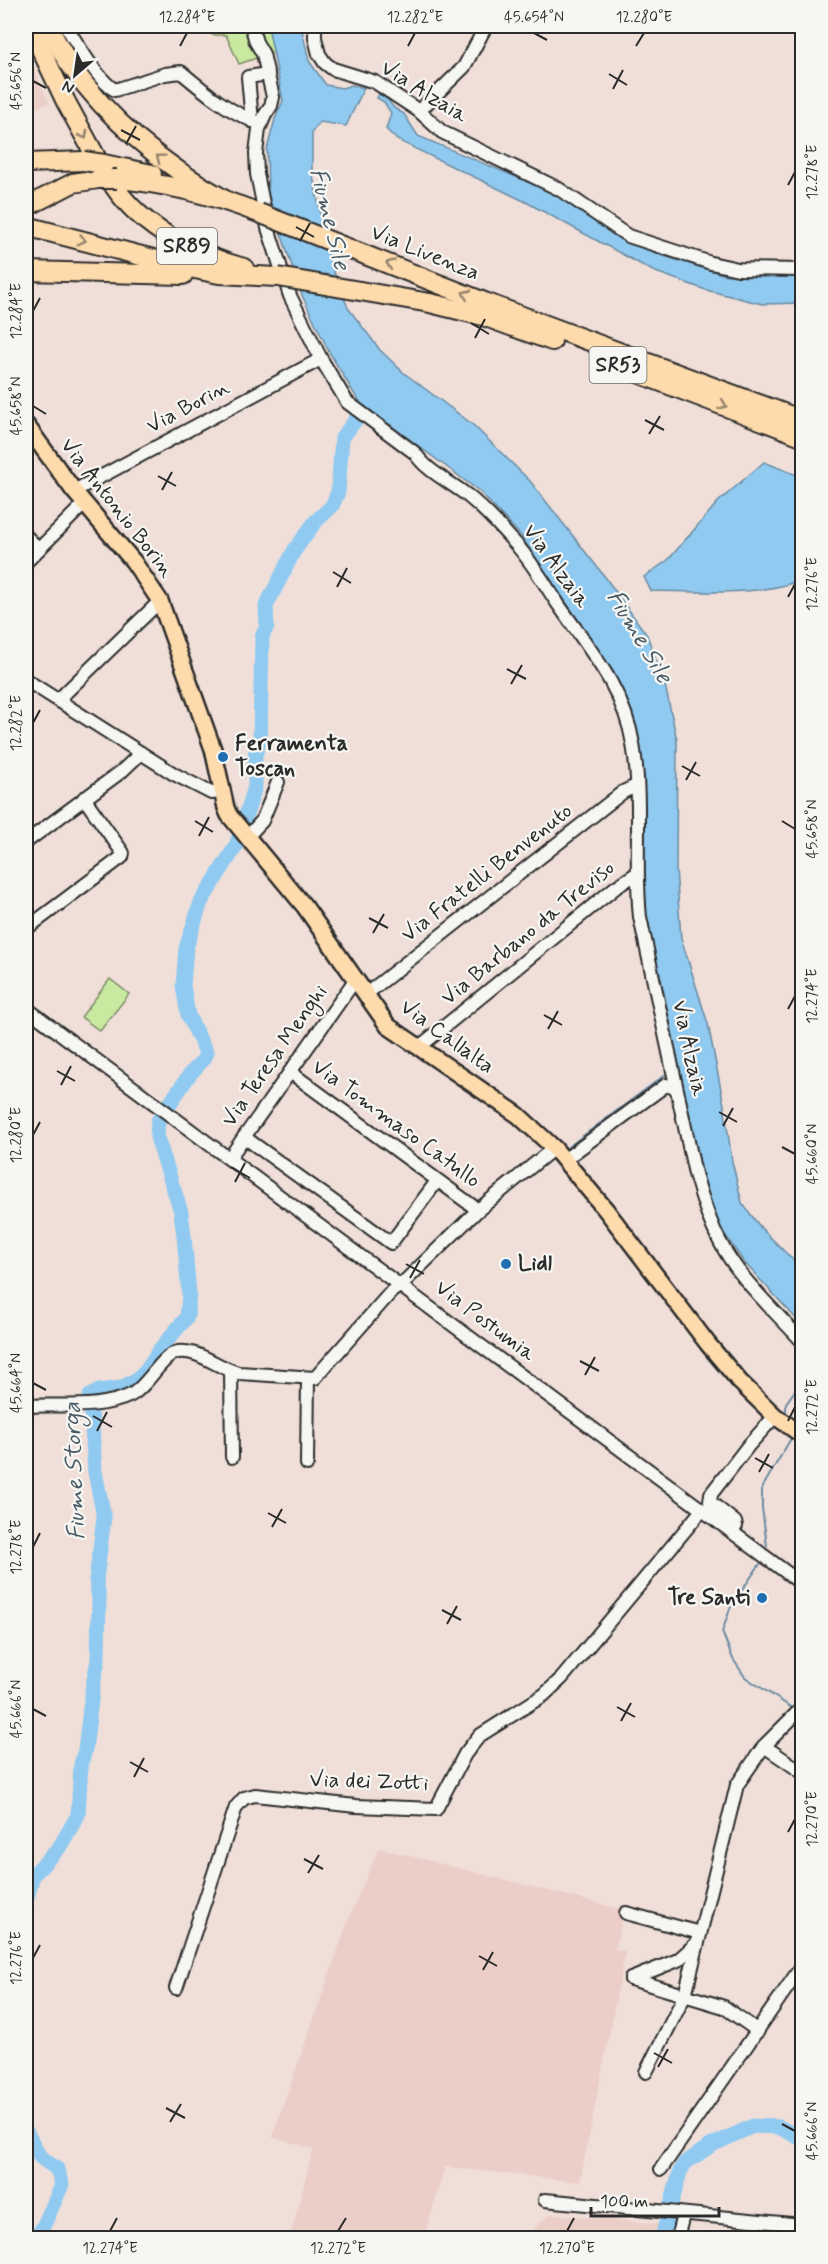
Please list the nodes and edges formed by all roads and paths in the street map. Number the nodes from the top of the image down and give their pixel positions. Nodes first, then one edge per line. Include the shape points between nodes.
1 (30, 26) edge
2 (48, 26) edge
3 (66, 26) edge
4 (315, 26) edge
5 (486, 26) edge
6 (252, 28) dead end
7 (268, 74) junction
8 (419, 111) junction
9 (256, 122) junction
10 (26, 163) edge
11 (102, 171) junction
12 (219, 196) junction
13 (26, 207) edge
14 (26, 226) edge
15 (802, 270) edge
16 (26, 272) edge
17 (219, 274) junction
18 (278, 277) junction
19 (321, 359) junction
20 (802, 420) edge
21 (26, 425) edge
22 (802, 436) edge
23 (74, 491) junction
24 (84, 504) junction
25 (26, 536) edge
26 (39, 549) junction
27 (26, 562) edge
28 (160, 601) junction
29 (26, 680) edge
30 (58, 700) junction
31 (141, 753) junction
32 (278, 782) dead end
33 (636, 786) junction
34 (223, 792) junction
35 (84, 798) junction
36 (246, 837) junction
37 (26, 842) edge
38 (636, 874) junction
39 (26, 929) edge
40 (356, 981) junction
41 (365, 995) junction
42 (26, 1008) edge
43 (418, 1048) junction
44 (290, 1072) junction
45 (675, 1088) junction
46 (244, 1137) junction
47 (559, 1154) junction
48 (230, 1157) junction
49 (437, 1181) junction
50 (478, 1210) junction
51 (401, 1285) junction
52 (802, 1341) edge
53 (231, 1371) junction
54 (316, 1374) junction
55 (26, 1406) edge
56 (774, 1416) junction
57 (802, 1435) edge
58 (232, 1457) dead end
59 (307, 1464) dead end
60 (702, 1510) junction
61 (732, 1532) junction
62 (802, 1584) edge
63 (802, 1708) edge
64 (764, 1746) junction
65 (802, 1772) edge
66 (626, 1913) dead end
67 (699, 1938) junction
68 (802, 1966) edge
69 (798, 1982) edge
70 (176, 1988) dead end
71 (685, 1995) junction
72 (758, 2031) junction
73 (646, 2072) dead end
74 (661, 2169) dead end
75 (545, 2200) dead end
76 (683, 2215) junction
77 (802, 2225) edge
78 (677, 2238) edge

1 -> 11 highway, SR89
12 -> 2 highway via 182,174 115,118 70,65
3 - 9 street via 111,88 181,72 214,99
4 - 8 street, Via Alzaia via 319,54 325,63 375,82
5 - 8 street via 464,67
6 - 7 street, Via Alzaia
7 - 9 street, Via Alzaia via 271,106
7 - 9 street via 248,77
8 - 15 street, Via Alzaia via 442,132 559,189 628,236 738,268
9 - 19 street, Via Alzaia via 257,174 268,228 290,296
10 - 11 highway
11 - 12 highway via 127,167
11 - 13 highway
11 - 18 highway, SR89 via 156,228 220,261
20 -> 12 highway, Via Livenza / SR53, bridge via 487,303
14 -> 17 highway, Via Livenza / SR53
16 - 17 highway via 211,277
17 - 18 highway, Via Livenza / SR53
18 -> 22 highway, Via Livenza / SR53, bridge via 483,316
19 - 23 street, Via Borin
19 - 33 street, Via Alzaia via 347,402 468,497 521,551 619,696 633,742
21 - 23 main road, Via Antonio Borin
23 - 24 main road, Via Antonio Borin
24 - 26 street
24 - 28 main road, Via Antonio Borin via 133,561
25 - 26 street
26 - 27 street
28 - 30 street
28 - 34 main road, Via Antonio Borin via 213,749
29 - 30 street
30 - 31 street
31 - 34 street via 203,790
31 - 35 street
32 - 36 street via 262,821
33 - 38 street, Via Alzaia
33 - 41 street, Via Fratelli Benvenuto via 623,792
34 - 36 main road, Via Callalta via 226,808
35 - 37 street
35 - 39 street via 123,853 122,857
36 - 40 main road, Via Callalta via 305,907
38 - 43 street, Via Barbano da Treviso
38 - 45 street, Via Alzaia via 639,917
40 - 41 main road, Via Callalta
40 - 44 street, Via Teresa Menghi
41 - 43 main road, Via Callalta via 388,1026
42 - 48 street, Via Postumia
43 - 47 main road, Via Callalta via 518,1115
44 - 46 street, Via Teresa Menghi
44 - 49 street, Via Tommaso Catullo
45 - 47 street via 666,1085
45 - 52 street, Via Alzaia via 701,1197 720,1242 739,1271
46 - 48 street, Via Teresa Menghi
46 - 49 street via 391,1243
47 - 50 street
47 - 56 main road, Via Callalta via 708,1344
48 - 51 street, Via Postumia
49 - 50 street, Via Tommaso Catullo
50 - 51 street
51 - 54 street
51 - 60 street, Via Postumia
53 - 54 street
53 - 55 street via 198,1355 172,1354 133,1394 98,1403
53 - 58 street
54 - 59 street
56 - 57 main road, Via Callalta
56 - 61 street via 711,1494 710,1502 735,1522
60 - 61 street, Via Postumia
60 - 70 street, Via dei Zotti via 556,1684 479,1736 436,1809 356,1806 255,1795 244,1798 236,1807
61 - 62 street, Via Postumia
63 - 64 street
64 - 65 street
64 - 67 street via 736,1785
66 - 67 street
67 - 71 street
67 - 71 street via 678,1960 631,1979
68 - 69 street
69 - 72 street
71 - 72 street via 724,2007
71 - 73 street
72 - 74 street
75 - 76 street
76 - 77 street
76 - 78 street

